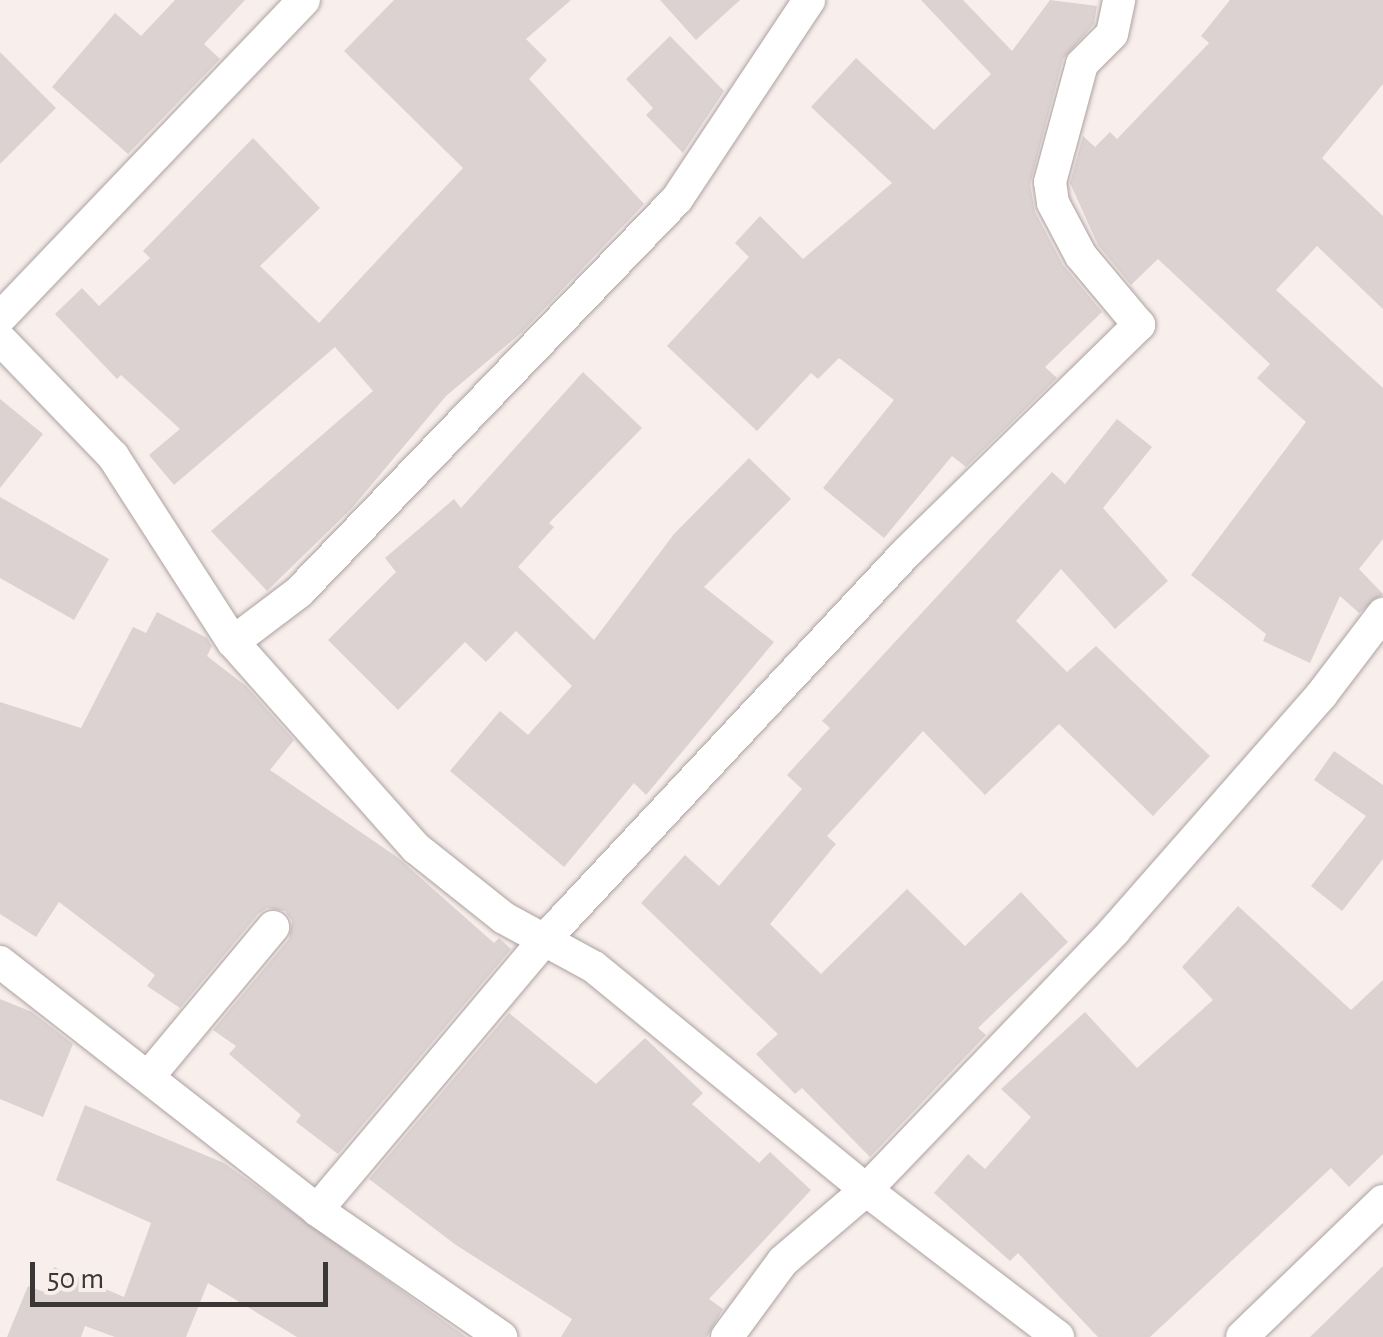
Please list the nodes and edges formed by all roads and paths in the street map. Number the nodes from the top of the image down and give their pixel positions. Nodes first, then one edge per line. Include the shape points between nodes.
1 (304, 0) edge
2 (809, 0) edge
3 (1119, 0) edge
4 (0, 318) edge
5 (0, 338) edge
6 (1383, 614) edge
7 (233, 642) junction
8 (273, 927) dead end
9 (544, 940) junction
10 (0, 962) edge
11 (149, 1076) junction
12 (866, 1190) junction
13 (1383, 1201) edge
14 (317, 1210) junction
15 (501, 1337) edge
16 (726, 1337) edge
17 (1058, 1337) edge
18 (1242, 1337) edge

1 - 4 street
2 - 7 street via 676,199 299,592
3 - 9 street via 1112,34 1082,64 1050,182 1053,203 1080,256 1139,324 907,552
5 - 7 street via 113,456
6 - 12 street via 1322,694 1114,931
7 - 9 street via 416,848 504,918
8 - 11 street
9 - 12 street via 594,967
9 - 14 street
10 - 11 street
11 - 14 street
12 - 16 street via 783,1261
12 - 17 street
13 - 18 street
14 - 15 street

